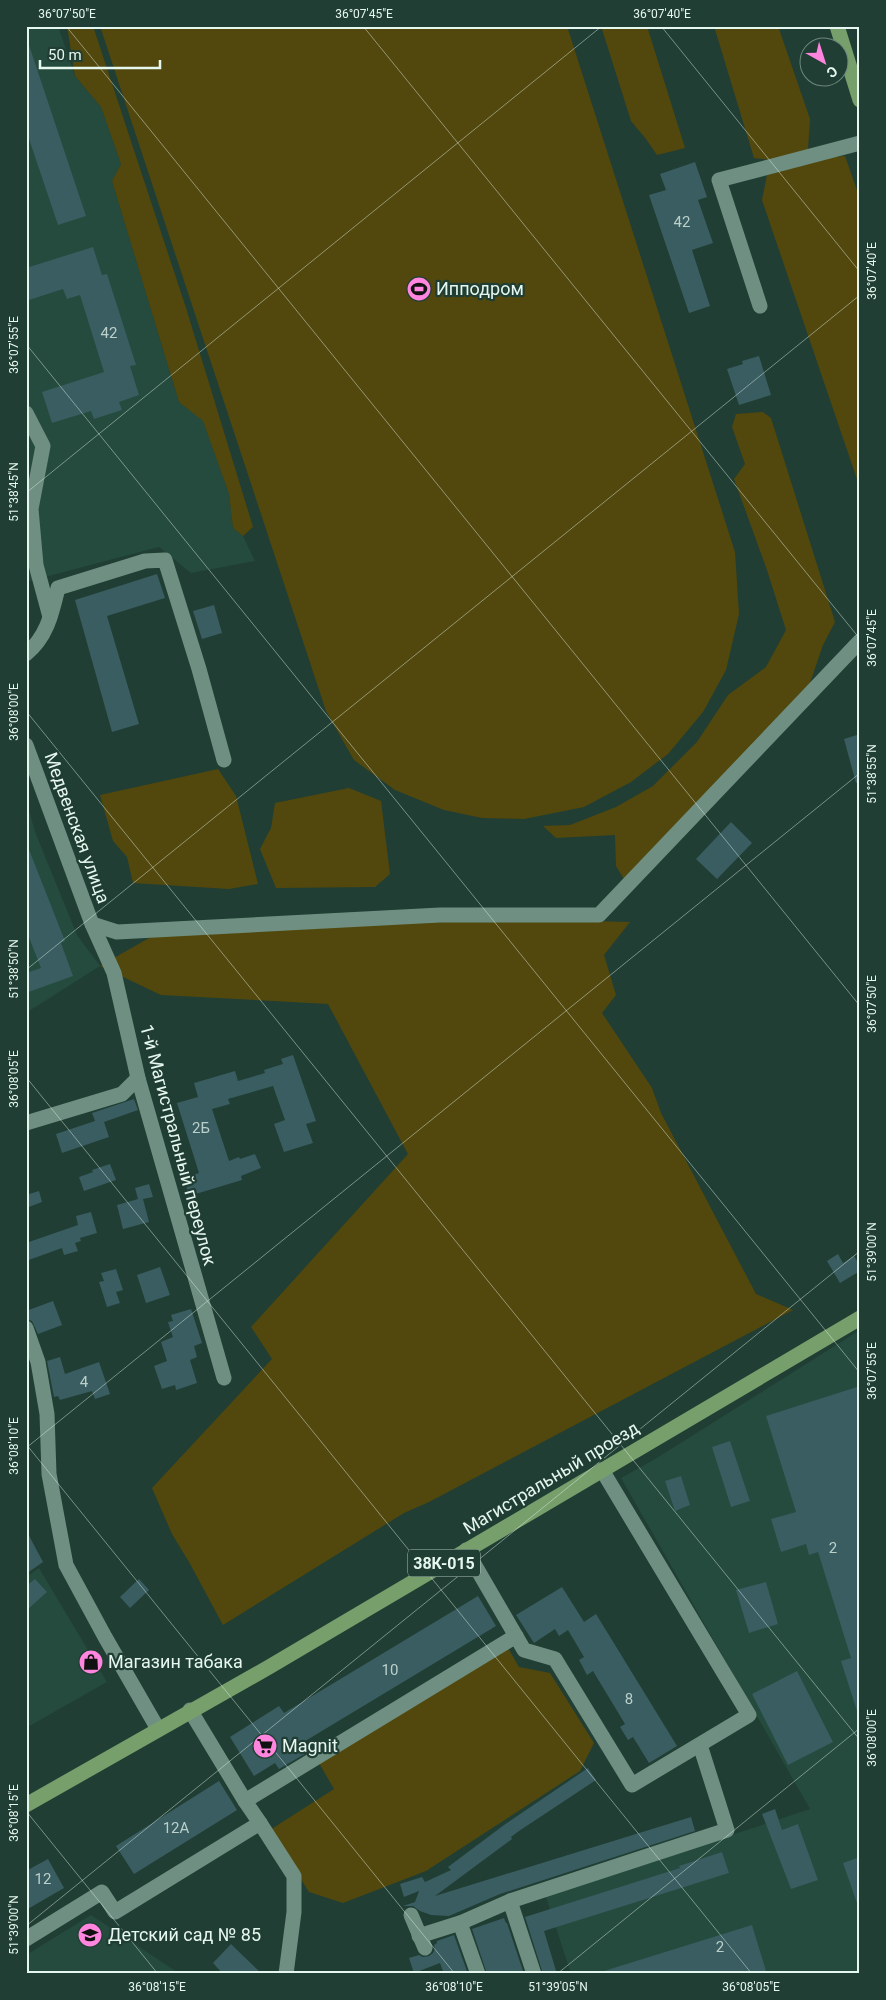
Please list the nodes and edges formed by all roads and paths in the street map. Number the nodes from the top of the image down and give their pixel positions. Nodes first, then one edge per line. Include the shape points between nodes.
1 (837, 26) edge
2 (860, 100) edge
3 (860, 143) edge
4 (760, 306) dead end
5 (26, 413) edge
6 (50, 618) junction
7 (860, 641) edge
8 (26, 654) edge
9 (26, 745) edge
10 (224, 760) dead end
11 (92, 924) junction
12 (138, 1078) junction
13 (26, 1123) edge
14 (860, 1318) edge
15 (26, 1328) edge
16 (224, 1378) dead end
17 (602, 1470) junction
18 (466, 1550) junction
19 (516, 1636) junction
20 (190, 1710) junction
21 (158, 1729) junction
22 (700, 1745) junction
23 (245, 1801) junction
24 (26, 1805) edge
25 (260, 1823) junction
26 (510, 1901) junction
27 (411, 1915) dead end
28 (460, 1923) junction
29 (26, 1939) edge
30 (286, 1974) edge
31 (478, 1974) edge
32 (534, 1974) edge

1 - 2 main road
3 - 4 street via 719,180
5 - 6 street via 43,446 31,509 36,565
6 - 8 street via 38,644
6 - 10 street via 58,588 145,560 165,560
7 - 11 street via 599,915 440,915 117,932
9 - 11 street, Медвенская улица
11 - 12 street, 1-й Магистральный переулок via 114,973
12 - 13 street via 122,1094
12 - 16 street, 1-й Магистральный переулок
14 - 17 main road, Магистральный проезд / 38К-015
15 - 21 street via 38,1362 47,1414 49,1474 66,1565
17 - 18 main road, Магистральный проезд / 38К-015
17 - 22 street via 749,1715
18 - 19 street
18 - 20 main road, Магистральный проезд / 38К-015
19 - 22 street via 524,1650 555,1659 632,1785
19 - 23 street
20 - 21 main road, Магистральный проезд / 38К-015
20 - 23 street
21 - 24 main road, Магистральный проезд / 38К-015
22 - 26 street via 727,1830
23 - 25 street
25 - 29 street via 115,1912 102,1892
25 - 30 street via 294,1876 294,1912
26 - 28 street
26 - 32 street
27 - 28 street via 422,1942
28 - 31 street

